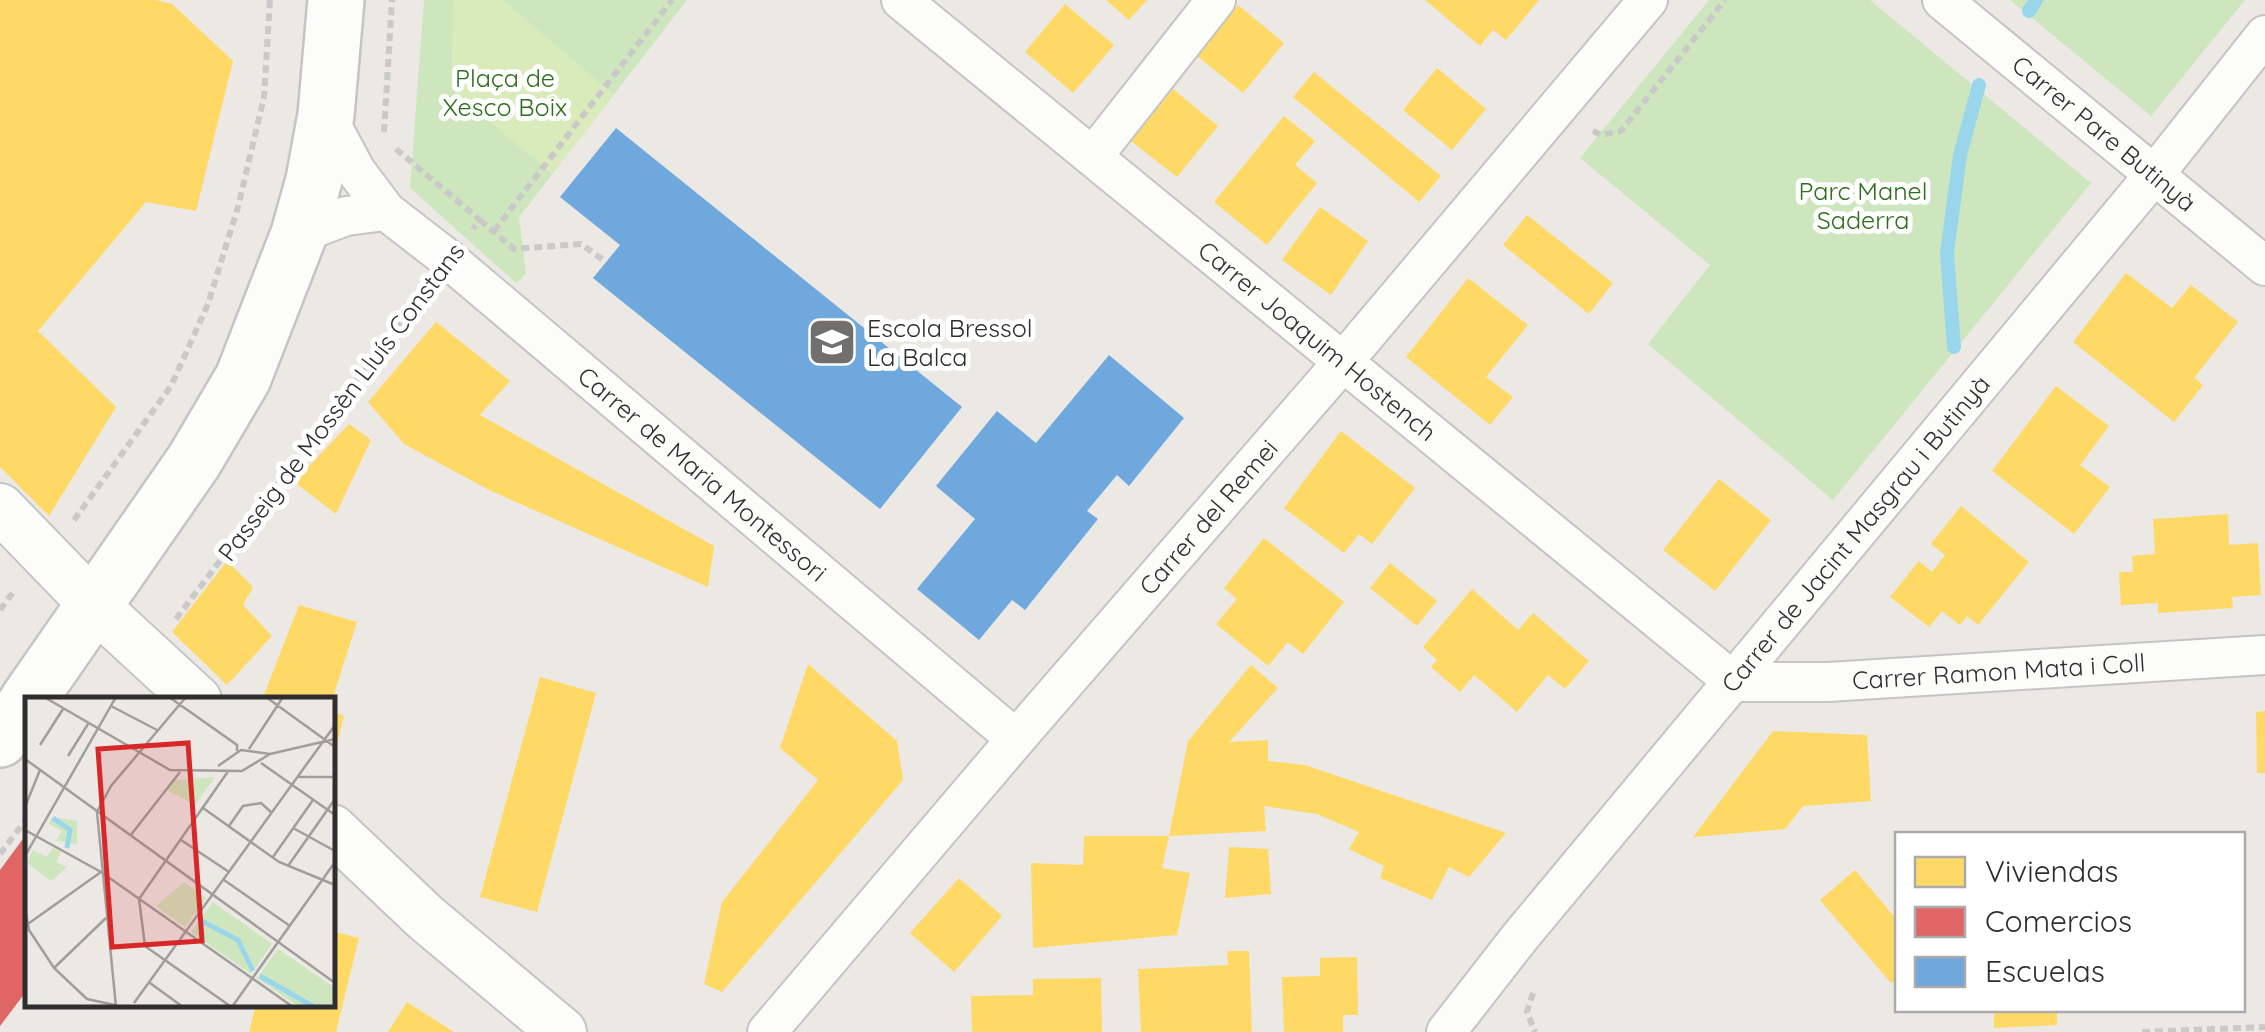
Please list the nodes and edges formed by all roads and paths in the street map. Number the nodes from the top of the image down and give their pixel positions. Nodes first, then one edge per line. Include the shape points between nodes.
1 (270, 0) edge
2 (336, 0) edge
3 (392, 0) edge
4 (672, 0) edge
5 (901, 0) edge
6 (1216, 0) edge
7 (1648, 0) edge
8 (1724, 0) edge
9 (1942, 0) edge
10 (2265, 36) edge
11 (326, 115) junction
12 (1590, 128) dead end
13 (1094, 155) junction
14 (2154, 175) junction
15 (386, 211) junction
16 (480, 220) junction
17 (494, 232) junction
18 (299, 234) junction
19 (448, 259) junction
20 (606, 262) dead end
21 (2265, 266) edge
22 (1342, 364) junction
23 (0, 508) edge
24 (44, 550) junction
25 (95, 606) junction
26 (0, 610) edge
27 (149, 653) junction
28 (2265, 655) edge
29 (1734, 682) junction
30 (30, 697) edge
31 (194, 697) edge
32 (25, 704) edge
33 (1016, 738) junction
34 (0, 739) edge
35 (25, 821) edge
36 (335, 832) edge
37 (0, 854) edge
38 (2265, 1027) edge
39 (562, 1032) edge
40 (768, 1032) edge
41 (1446, 1032) edge
42 (2142, 1032) edge

1 - 24 path via 264,97 208,304 170,386 82,513
2 - 11 main road
3 - 16 path, Passeig de Mossèn Lluís Constans via 384,138
4 - 17 path
5 - 13 street, Carrer Joaquim Hostench
6 - 13 street
7 - 22 street, Carrer del Remei
8 - 12 path via 1621,131 1601,135
9 - 14 street, Carrer Pare Butinyà
10 - 14 street, Carrer de Jacint Masgrau i Butinyà
11 - 15 street, Carrer de Maria Montessori
11 - 18 main road
13 - 22 street, Carrer Joaquim Hostench
14 - 21 street, Carrer Pare Butinyà
14 - 29 street, Carrer de Jacint Masgrau i Butinyà
15 - 18 street via 346,216
15 - 19 street, Carrer de Maria Montessori
16 - 17 path
16 - 19 path, Passeig de Mossèn Lluís Constans
17 - 20 path via 514,249 581,244
18 - 25 main road via 243,378
19 - 27 path, Passeig de Mossèn Lluís Constans
19 - 33 street, Carrer de Maria Montessori
22 - 29 street, Carrer Joaquim Hostench
22 - 33 street, Carrer del Remei
23 - 24 street
24 - 25 street
24 - 26 path
25 - 27 street
25 - 30 main road
27 - 31 street
28 - 29 street, Carrer Ramon Mata i Coll
29 - 41 street, Carrer de Jacint Masgrau i Butinyà
32 - 34 main road
33 - 40 street, Carrer del Remei
35 - 37 path
36 - 39 street
38 - 42 path

